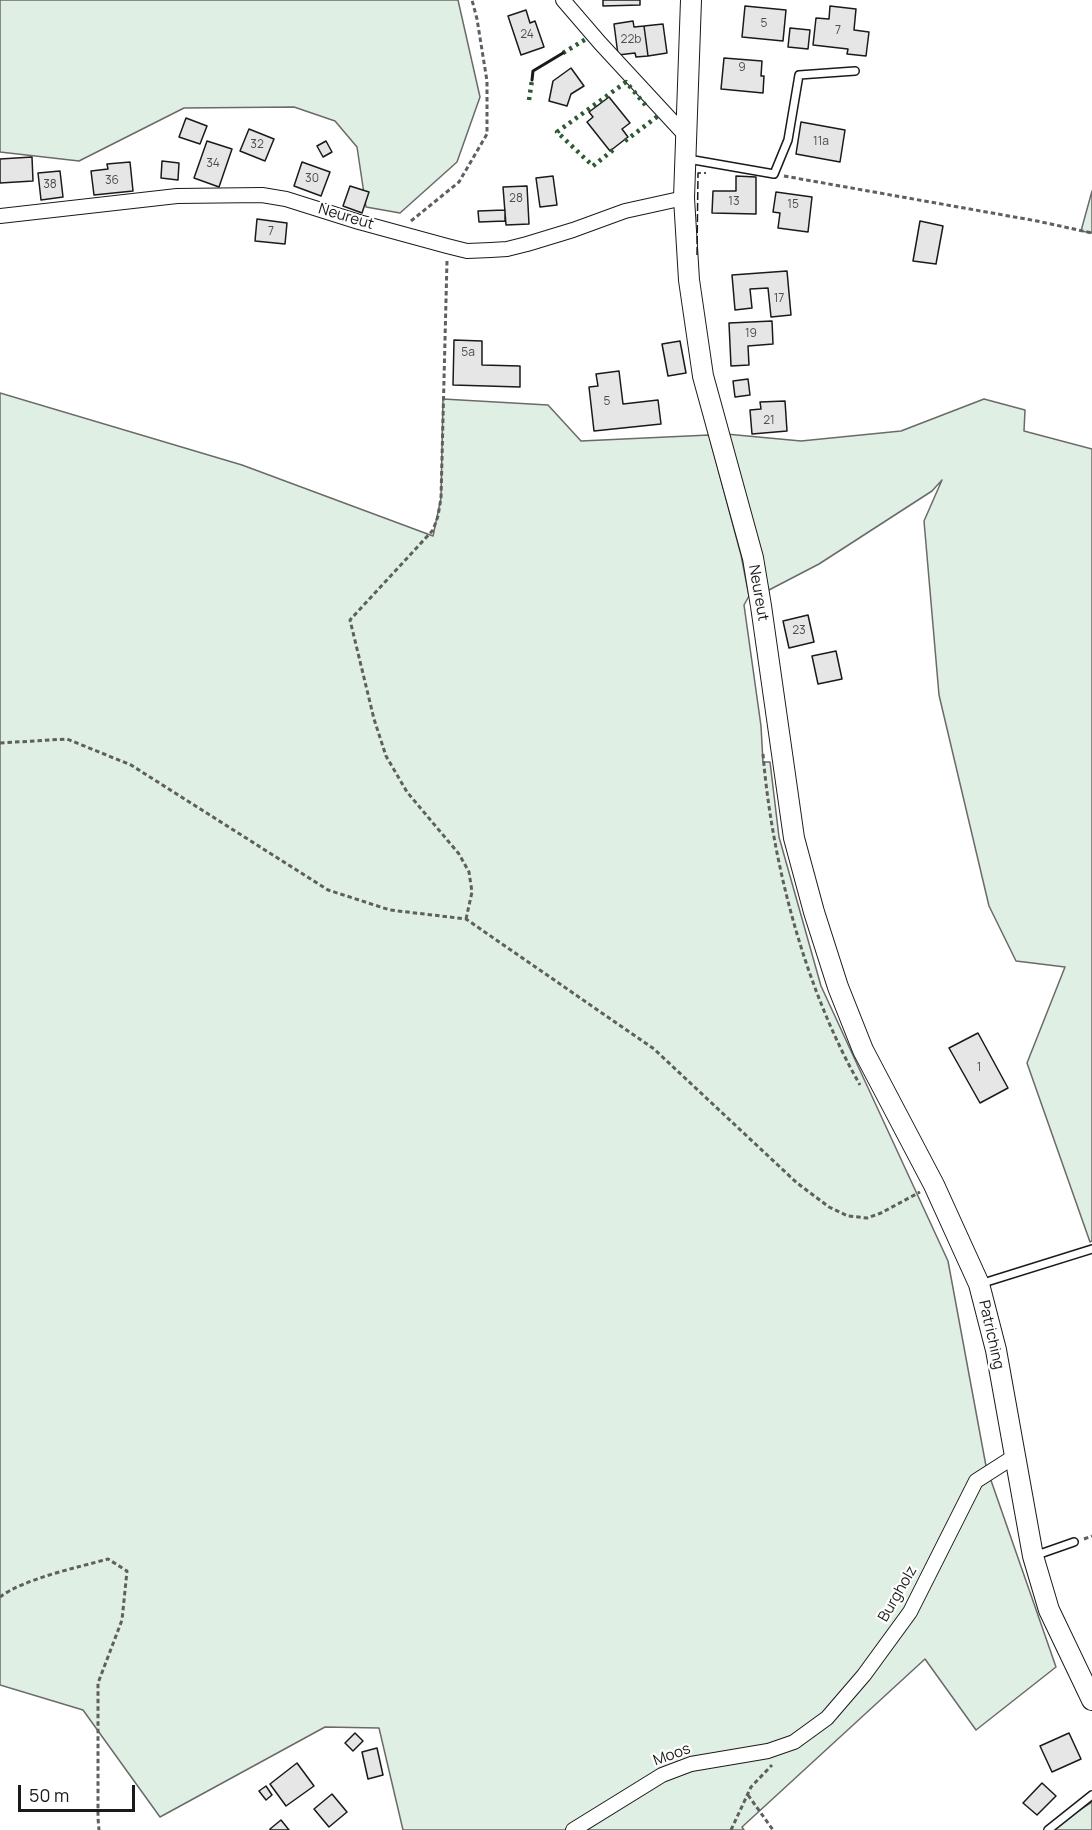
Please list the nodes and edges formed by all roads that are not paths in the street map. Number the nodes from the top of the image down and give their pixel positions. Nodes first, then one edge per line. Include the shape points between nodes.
1 (563, 0) edge
2 (691, 0) edge
3 (855, 71) dead end
4 (686, 136) junction
5 (685, 159) junction
6 (684, 198) junction
7 (0, 216) edge
8 (838, 987) joint
9 (1092, 1249) edge
10 (979, 1284) junction
11 (1015, 1456) junction
12 (1074, 1542) dead end
13 (1033, 1556) junction
14 (1092, 1700) edge
15 (794, 1742) joint
16 (1092, 1795) edge
17 (573, 1830) edge
18 (1048, 1830) edge

1 - 4 street
2 - 4 street, Neureut
3 - 5 lane via 799,75 788,140 774,174
4 - 5 street, Neureut
5 - 6 street, Neureut
6 - 7 street, Neureut via 625,211 507,249 467,251 262,195 177,196
6 - 8 street, Neureut via 689,280 703,376 753,558 794,838
8 - 10 street, Patriching via 927,1193
9 - 10 lane
10 - 11 street, Patriching via 996,1350
11 - 13 street, Patriching
11 - 15 street, Burgholz via 975,1481 910,1612 864,1676 827,1718
12 - 13 lane
13 - 14 street, Patriching via 1049,1610
15 - 17 street, Moos via 662,1774
16 - 18 lane

